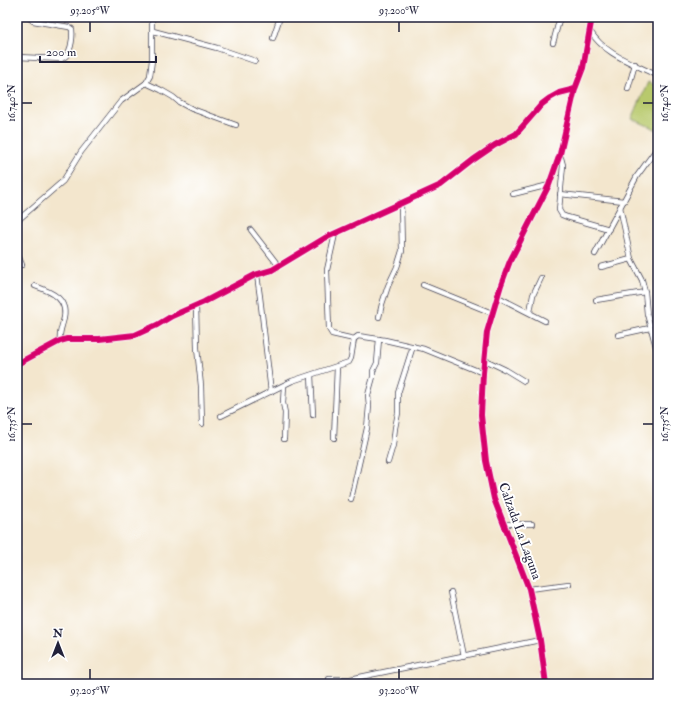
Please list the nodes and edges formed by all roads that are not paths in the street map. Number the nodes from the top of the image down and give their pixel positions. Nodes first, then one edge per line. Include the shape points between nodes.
1 (28, 17) edge
2 (152, 17) edge
3 (280, 17) edge
4 (560, 17) edge
5 (578, 17) edge
6 (592, 19) edge
7 (590, 31) junction
8 (153, 32) junction
9 (273, 38) dead end
10 (554, 43) dead end
11 (17, 57) edge
12 (255, 61) dead end
13 (635, 64) junction
14 (658, 76) edge
15 (146, 83) junction
16 (575, 89) junction
17 (628, 89) dead end
18 (236, 125) dead end
19 (658, 147) edge
20 (560, 154) junction
21 (549, 185) junction
22 (513, 194) dead end
23 (560, 194) junction
24 (624, 201) junction
25 (402, 202) junction
26 (620, 207) junction
27 (17, 221) edge
28 (609, 229) junction
29 (252, 230) dead end
30 (335, 234) junction
31 (17, 252) edge
32 (595, 254) dead end
33 (631, 259) junction
34 (22, 264) dead end
35 (278, 266) junction
36 (601, 267) dead end
37 (257, 274) junction
38 (541, 278) dead end
39 (423, 285) dead end
40 (35, 286) dead end
41 (645, 292) junction
42 (498, 297) junction
43 (596, 300) dead end
44 (196, 305) junction
45 (530, 312) junction
46 (492, 313) junction
47 (379, 317) dead end
48 (545, 321) dead end
49 (650, 328) junction
50 (618, 335) dead end
51 (354, 339) junction
52 (379, 339) junction
53 (60, 340) junction
54 (413, 346) junction
55 (658, 354) edge
56 (484, 360) junction
57 (17, 364) edge
58 (337, 367) junction
59 (483, 373) junction
60 (311, 375) junction
61 (524, 381) dead end
62 (284, 386) junction
63 (271, 392) junction
64 (313, 415) dead end
65 (221, 416) dead end
66 (202, 424) dead end
67 (334, 438) dead end
68 (284, 439) dead end
69 (388, 462) dead end
70 (351, 499) dead end
71 (504, 524) junction
72 (532, 524) dead end
73 (569, 584) dead end
74 (529, 589) junction
75 (451, 592) dead end
76 (540, 640) junction
77 (464, 656) junction
78 (329, 679) dead end
79 (546, 684) edge

1 - 11 street via 33,21 69,27 72,30 68,54 61,59
2 - 8 street
3 - 9 street
4 - 10 street
5 - 6 street
6 - 7 street, Calzada La Laguna
7 - 13 street via 595,40 609,52
7 - 16 street, Calzada La Laguna
8 - 12 street via 217,48
8 - 15 street via 150,76
13 - 14 street
13 - 17 street
15 - 18 street via 192,109
15 - 27 street via 121,101 81,152 63,181
16 - 20 street, Calzada La Laguna
16 - 25 street via 550,98 516,134 473,160 441,185
19 - 24 street
20 - 21 street, Calzada La Laguna
20 - 23 street via 563,165
21 - 22 street
21 - 42 street, Calzada La Laguna via 510,261
23 - 24 street
23 - 28 street via 559,210 562,215
24 - 26 street
25 - 30 street
25 - 47 street via 402,251
26 - 28 street
26 - 33 street
28 - 32 street
29 - 35 street
30 - 35 street
30 - 51 street via 327,270 329,329 332,334
31 - 34 street
33 - 36 street
33 - 41 street
35 - 37 street
37 - 44 street
37 - 63 street
38 - 45 street via 533,295
39 - 46 street
40 - 53 street via 54,294 60,300 64,310
41 - 43 street
41 - 49 street
42 - 45 street
42 - 46 street, Calzada La Laguna
44 - 53 street via 135,335
44 - 66 street
45 - 48 street
46 - 56 street, Calzada La Laguna
49 - 50 street
49 - 55 street
51 - 52 street via 358,336
51 - 58 street via 349,362
52 - 54 street
52 - 70 street via 377,363 368,395 367,428
53 - 57 street
54 - 59 street
54 - 69 street via 398,393 398,413
56 - 59 street, Calzada La Laguna
56 - 61 street
58 - 60 street
58 - 67 street
59 - 71 street, Calzada La Laguna via 481,414 486,461 494,499
60 - 62 street
60 - 64 street
62 - 63 street
62 - 68 street
63 - 65 street
71 - 72 street
71 - 74 street, Calzada La Laguna
73 - 74 street
74 - 76 street, Calzada La Laguna
75 - 77 street
76 - 77 street
76 - 79 street, Calzada La Laguna
77 - 78 street via 350,680

